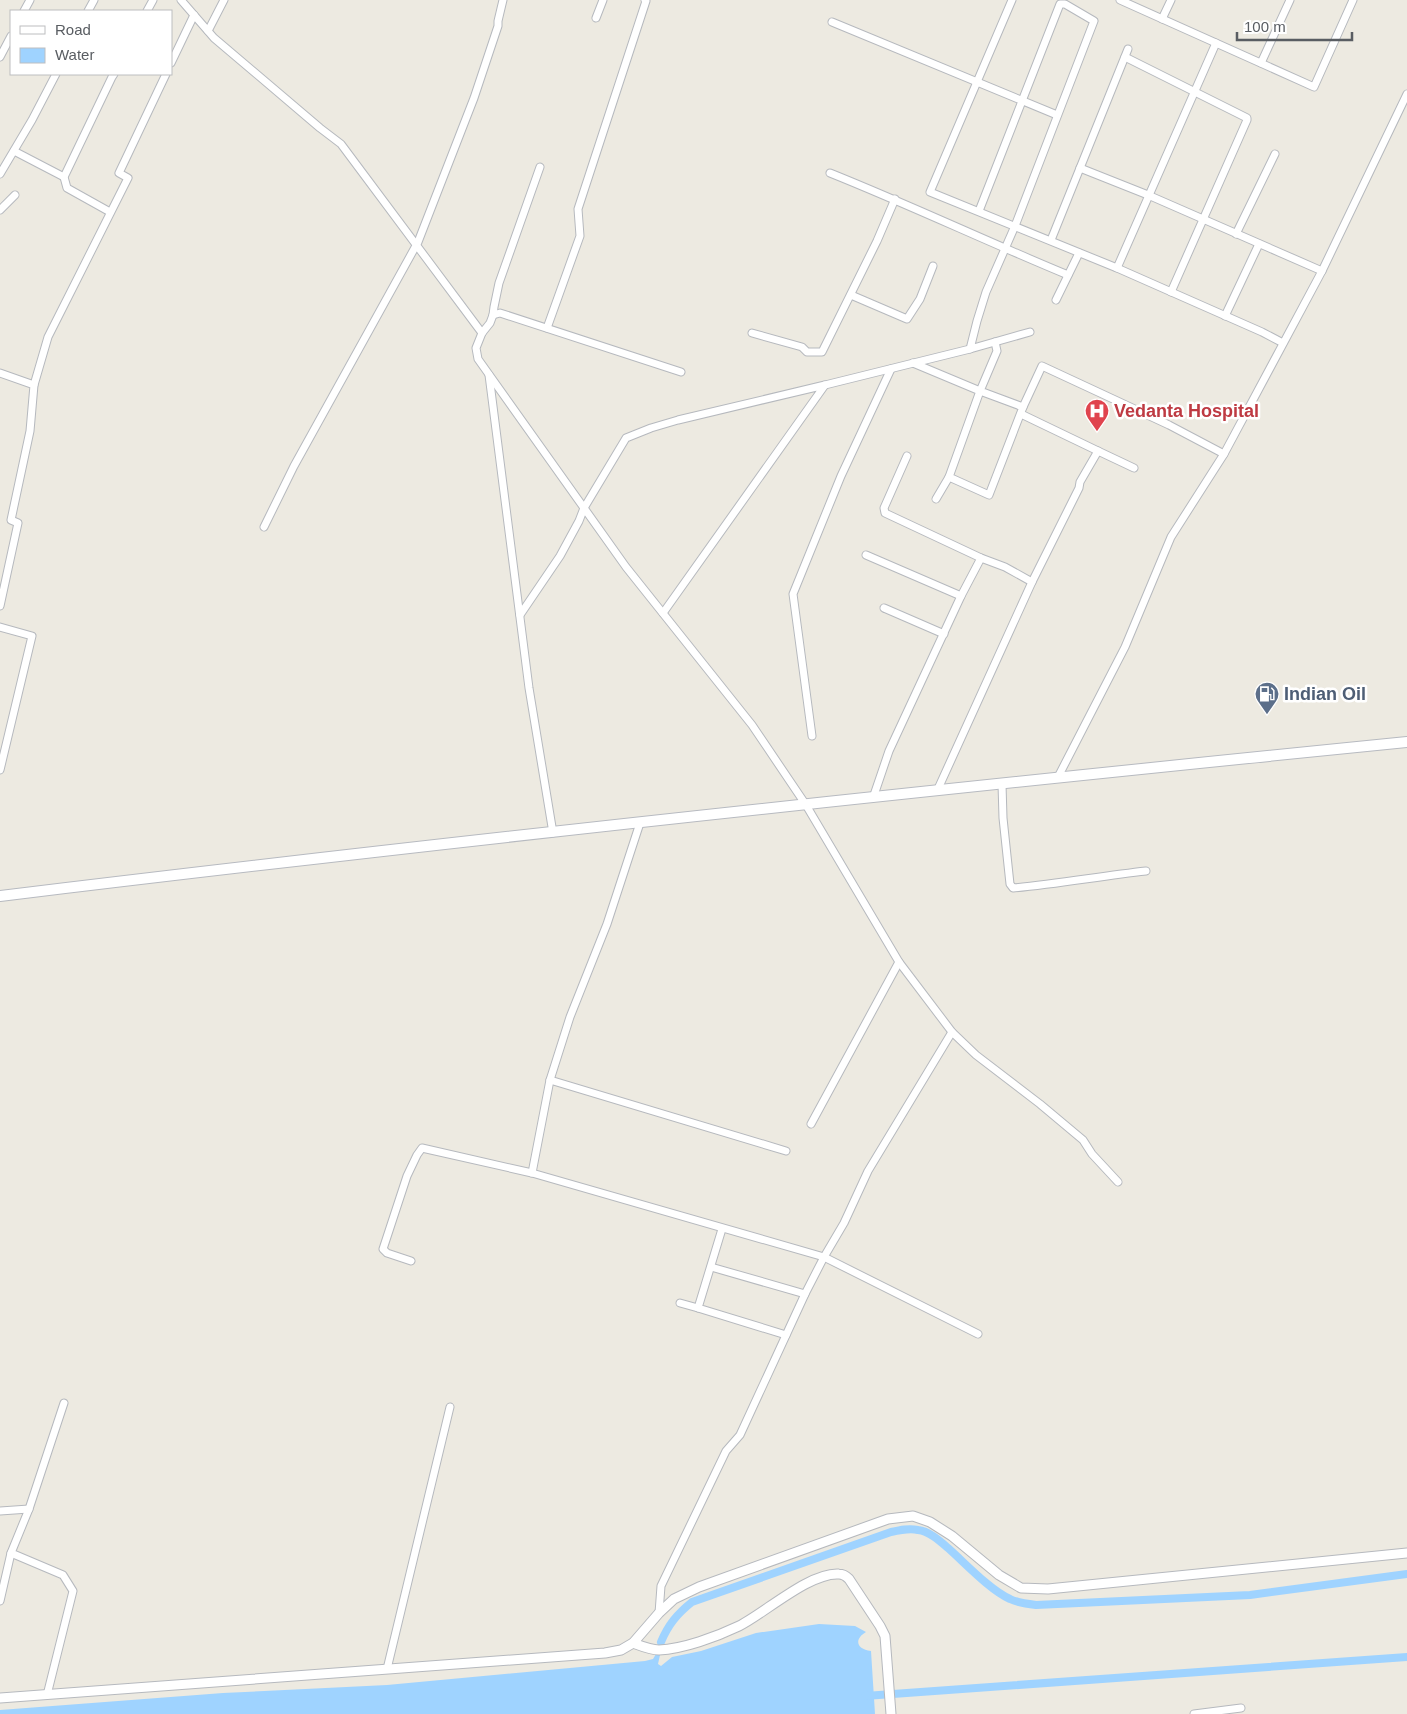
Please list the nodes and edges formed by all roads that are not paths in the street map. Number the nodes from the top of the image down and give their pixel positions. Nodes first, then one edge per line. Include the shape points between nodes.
1 (181, 0) edge
2 (224, 0) edge
3 (503, 0) edge
4 (603, 0) edge
5 (645, 0) edge
6 (1012, 0) edge
7 (1120, 0) edge
8 (1171, 0) edge
9 (1290, 0) edge
10 (1353, 0) edge
11 (194, 15) junction
12 (596, 18) dead end
13 (1162, 19) junction
14 (832, 22) dead end
15 (208, 31) junction
16 (10, 38) edge
17 (1216, 43) junction
18 (1128, 48) dead end
19 (0, 57) edge
20 (1125, 57) junction
21 (172, 61) edge
22 (1261, 63) junction
23 (55, 75) edge
24 (113, 75) edge
25 (166, 75) edge
26 (977, 82) junction
27 (1194, 92) junction
28 (1407, 94) edge
29 (1023, 101) junction
30 (1057, 115) junction
31 (14, 151) junction
32 (1275, 154) dead end
33 (3, 163) edge
34 (540, 167) dead end
35 (1080, 168) junction
36 (830, 173) dead end
37 (0, 174) edge
38 (64, 178) junction
39 (1148, 194) junction
40 (15, 195) dead end
41 (895, 199) junction
42 (0, 210) edge
43 (979, 211) junction
44 (110, 212) junction
45 (1204, 219) junction
46 (1015, 226) junction
47 (1236, 234) junction
48 (1051, 240) junction
49 (417, 244) junction
50 (1260, 244) junction
51 (1004, 249) junction
52 (1079, 253) junction
53 (932, 266) dead end
54 (1117, 268) junction
55 (1322, 271) junction
56 (1068, 275) junction
57 (1171, 292) junction
58 (851, 295) junction
59 (1056, 300) dead end
60 (494, 315) junction
61 (1225, 316) junction
62 (547, 328) junction
63 (1030, 332) dead end
64 (482, 333) junction
65 (752, 333) dead end
66 (995, 342) junction
67 (1283, 344) junction
68 (970, 349) junction
69 (914, 363) junction
70 (891, 369) junction
71 (681, 372) dead end
72 (0, 373) edge
73 (489, 375) junction
74 (34, 384) junction
75 (825, 385) junction
76 (980, 391) junction
77 (1022, 411) junction
78 (1098, 451) junction
79 (1224, 454) junction
80 (907, 456) dead end
81 (1134, 468) dead end
82 (949, 477) junction
83 (936, 499) dead end
84 (584, 508) junction
85 (264, 526) dead end
86 (866, 555) dead end
87 (981, 558) junction
88 (1032, 582) junction
89 (2, 591) edge
90 (961, 596) junction
91 (0, 606) edge
92 (884, 608) dead end
93 (662, 613) junction
94 (520, 615) junction
95 (0, 627) edge
96 (944, 634) junction
97 (812, 736) dead end
98 (1407, 742) edge
99 (0, 770) edge
100 (1058, 778) junction
101 (1002, 784) junction
102 (937, 791) junction
103 (873, 798) junction
104 (806, 805) junction
105 (640, 824) junction
106 (553, 833) junction
107 (1146, 871) dead end
108 (0, 896) edge
109 (899, 962) junction
110 (952, 1032) junction
111 (550, 1080) junction
112 (810, 1124) dead end
113 (786, 1150) dead end
114 (532, 1173) junction
115 (1118, 1182) dead end
116 (722, 1228) junction
117 (824, 1257) junction
118 (411, 1261) dead end
119 (711, 1267) junction
120 (805, 1294) junction
121 (680, 1303) dead end
122 (698, 1308) junction
123 (978, 1334) dead end
124 (786, 1335) junction
125 (64, 1403) dead end
126 (450, 1407) dead end
127 (28, 1509) junction
128 (0, 1511) edge
129 (11, 1553) junction
130 (1407, 1553) edge
131 (0, 1591) edge
132 (0, 1601) edge
133 (659, 1613) junction
134 (633, 1643) junction
135 (387, 1669) junction
136 (47, 1695) junction
137 (0, 1698) edge
138 (891, 1714) edge
139 (1194, 1714) edge
140 (1238, 1714) edge

1 - 11 street
2 - 15 street
3 - 49 street via 498,26 474,98
4 - 12 street
5 - 62 street via 578,209 580,236
6 - 26 street
7 - 13 street
8 - 13 street
9 - 22 street
10 - 22 street via 1314,87
11 - 15 street
11 - 21 street
13 - 17 street
14 - 26 street
15 - 49 street via 341,144
16 - 19 street
17 - 22 street
17 - 27 street
18 - 20 street
20 - 27 street
20 - 35 street
23 - 31 street
24 - 38 street
25 - 44 street via 119,172 128,178
26 - 29 street
26 - 43 street via 930,192
27 - 39 street
27 - 45 street via 1247,118
28 - 55 street
29 - 30 street
29 - 30 street via 1060,4 1065,4 1094,21
29 - 43 street
30 - 46 street
31 - 33 street
31 - 38 street
32 - 47 street
33 - 37 street
34 - 60 street via 499,283
35 - 39 street
35 - 48 street
36 - 41 street
38 - 44 street via 67,188
39 - 45 street
39 - 54 street
40 - 42 street
41 - 51 street
41 - 58 street
43 - 46 street
44 - 74 street via 48,337
45 - 47 street
45 - 57 street
46 - 48 street
46 - 51 street
47 - 50 street
48 - 52 street
49 - 64 street
49 - 85 street
50 - 55 street
50 - 61 street
51 - 56 street
51 - 68 street via 986,292
52 - 54 street
52 - 56 street
53 - 58 street via 920,299 907,319
54 - 57 street
55 - 67 street
56 - 59 street
57 - 61 street
58 - 65 street via 822,352 807,352 802,347
60 - 62 street
60 - 64 street
61 - 67 street
62 - 71 street
63 - 66 street
64 - 73 street via 476,348 478,360
66 - 68 street
66 - 76 street via 997,351
67 - 79 street
68 - 69 street
69 - 70 street
69 - 76 street
70 - 75 street
70 - 97 street via 841,476 793,594
72 - 74 street
73 - 84 street
73 - 94 street
74 - 89 street via 30,431 11,520 18,523
75 - 84 street via 678,420 626,438
75 - 93 street
76 - 77 street
76 - 82 street
77 - 78 street
77 - 79 street via 1042,366
77 - 82 street via 989,495
78 - 81 street
78 - 88 street
79 - 100 street via 1171,537 1125,647
80 - 87 street via 884,508 885,513
82 - 83 street
84 - 93 street
84 - 94 street via 560,556
86 - 90 street
87 - 88 street
87 - 90 street
88 - 102 street
89 - 91 street
90 - 96 street
92 - 96 street
93 - 104 street via 752,725
94 - 106 street
95 - 99 street via 32,636
96 - 103 street via 890,751
98 - 100 main road
100 - 101 main road
101 - 102 main road
101 - 107 street via 1003,818 1013,888
102 - 103 main road
103 - 104 main road
104 - 105 main road
104 - 109 street
105 - 106 main road
105 - 111 street
106 - 108 main road
109 - 110 street
109 - 112 street
110 - 115 street via 1082,1140
110 - 117 street via 868,1171
111 - 113 street
111 - 114 street
114 - 116 street
114 - 118 street via 422,1148 407,1176 383,1249
116 - 117 street
116 - 119 street
117 - 120 street
117 - 123 street
119 - 120 street
119 - 122 street
120 - 124 street
121 - 122 street
122 - 124 street
124 - 133 street via 740,1435 726,1450 662,1586
125 - 127 street
126 - 135 street
127 - 128 street
127 - 129 street
129 - 131 street
129 - 136 street via 63,1575 73,1591
130 - 133 street via 1048,1589 1021,1588 999,1575 952,1536 913,1516 888,1519 699,1587 674,1599
131 - 132 street via 3,1592
133 - 134 street
134 - 135 street via 621,1650 605,1653
134 - 138 street via 659,1650 689,1645 739,1626 804,1584 829,1574 841,1574 849,1579 885,1636
135 - 136 street
136 - 137 street
139 - 140 street via 1241,1708

